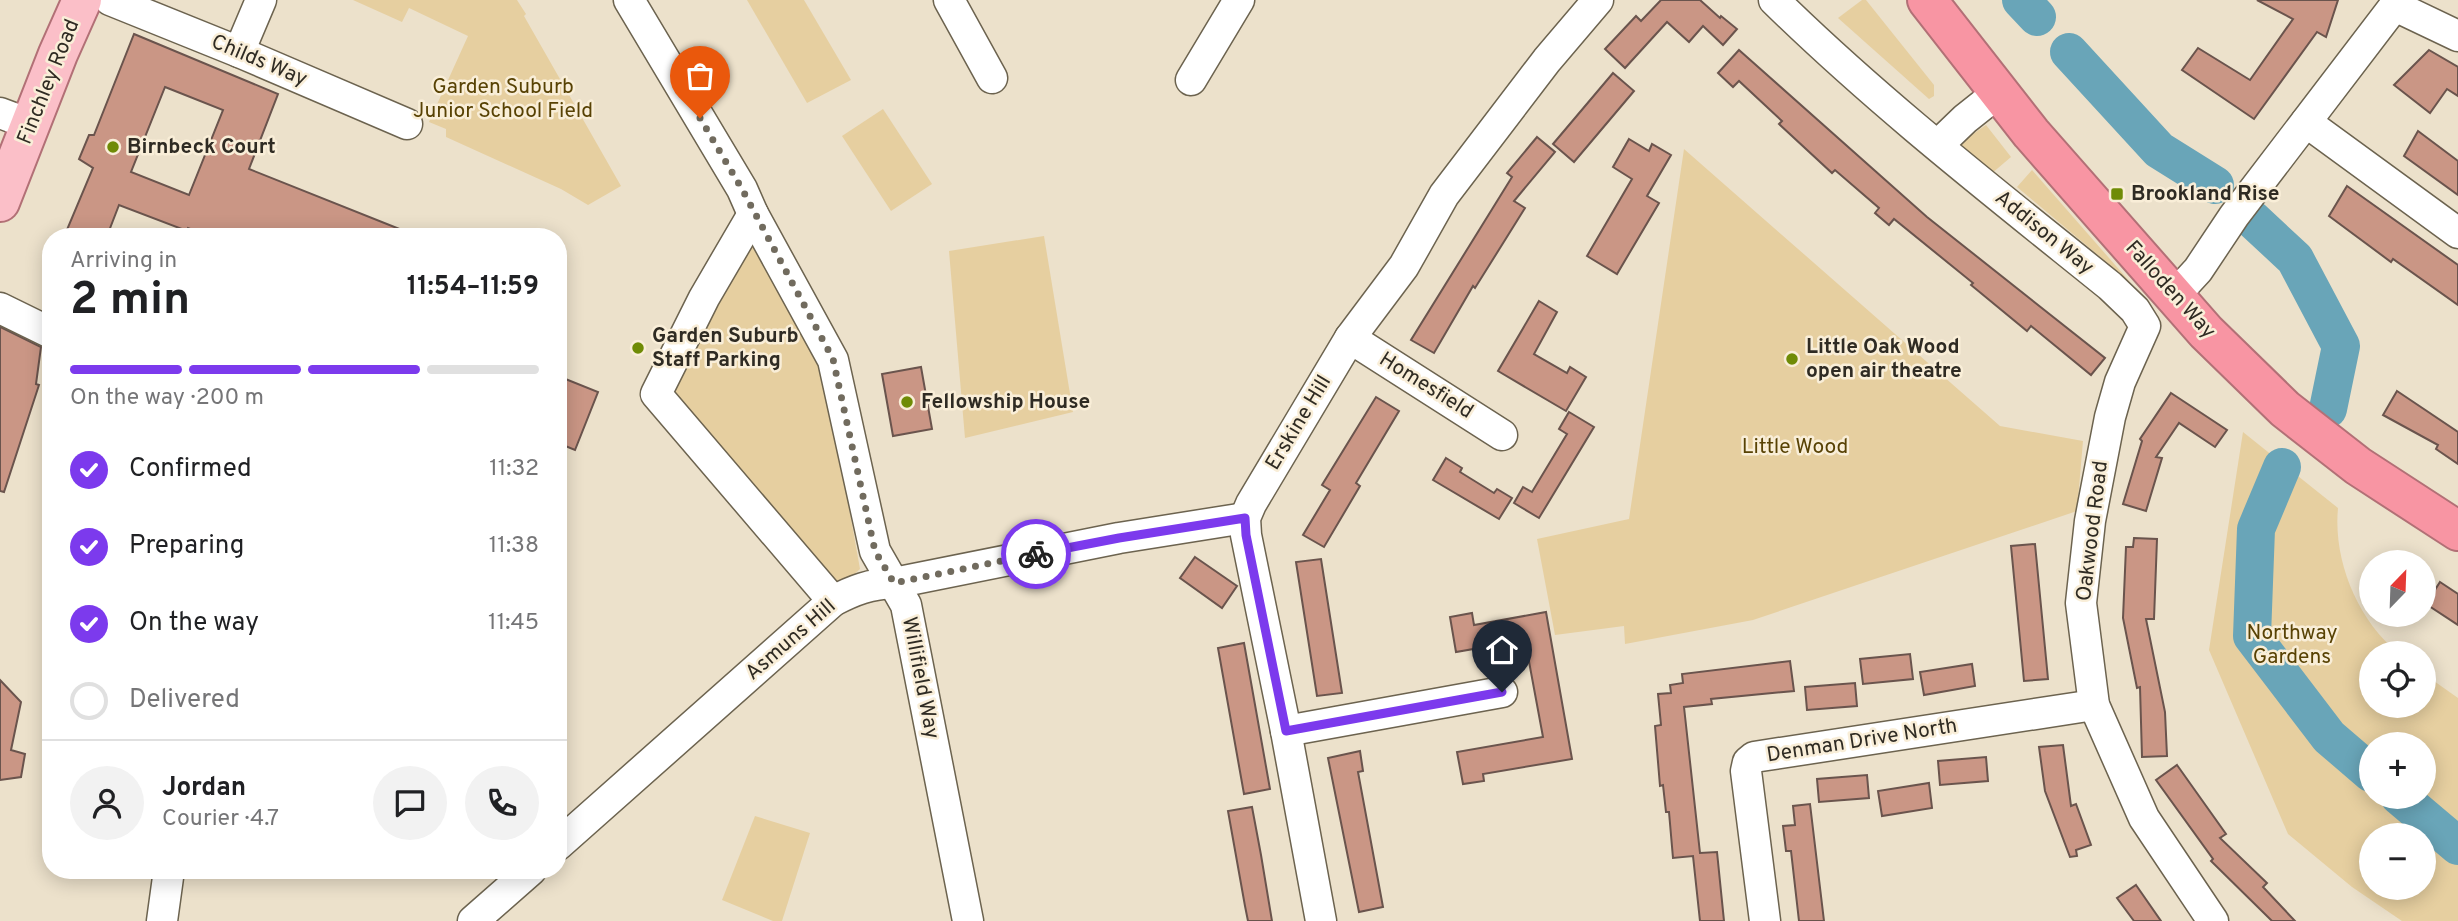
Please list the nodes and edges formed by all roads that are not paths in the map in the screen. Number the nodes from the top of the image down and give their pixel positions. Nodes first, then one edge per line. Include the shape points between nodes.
1 (82, 0) edge
2 (110, 0) edge
3 (261, 0) edge
4 (629, 0) edge
5 (948, 0) edge
6 (1239, 0) edge
7 (1598, 0) edge
8 (1774, 0) edge
9 (1927, 0) edge
10 (2397, 3) edge
11 (2458, 36) edge
12 (239, 52) junction
13 (992, 78) dead end
14 (1191, 80) dead end
15 (1999, 92) junction
16 (16, 119) edge
17 (2306, 122) junction
18 (407, 124) dead end
19 (1938, 145) junction
20 (0, 202) edge
21 (753, 214) junction
22 (2458, 233) edge
23 (2174, 296) junction
24 (0, 308) edge
25 (2146, 326) joint
26 (42, 329) edge
27 (1350, 338) junction
28 (1502, 435) dead end
29 (1245, 518) junction
30 (2458, 531) edge
31 (894, 583) junction
32 (833, 601) junction
33 (1502, 692) dead end
34 (2094, 705) junction
35 (1286, 731) junction
36 (567, 837) edge
37 (168, 879) edge
38 (521, 879) edge
39 (162, 921) edge
40 (473, 921) edge
41 (968, 921) edge
42 (1321, 921) edge
43 (1765, 921) edge
44 (2213, 921) edge

1 - 16 main road, Finchley Road via 58,54
2 - 12 street, Childs Way
3 - 12 street
4 - 21 street, Willifield Way
5 - 13 street
6 - 14 street
7 - 27 street, Erskine Hill via 1444,195 1404,266
8 - 19 street, Addison Way
9 - 15 highway, Falloden Way
10 - 11 street
10 - 17 street
12 - 18 street, Childs Way
15 - 19 street
15 - 23 highway, Falloden Way
16 - 20 main road, Finchley Road
17 - 22 street
17 - 23 street
19 - 25 street, Addison Way via 2110,286
21 - 31 street, Willifield Way via 833,359 875,551
21 - 32 street via 656,394
23 - 30 highway, Falloden Way via 2285,410 2358,466
24 - 26 street
25 - 34 street, Oakwood Road via 2110,416 2090,521 2081,603
27 - 28 street, Homesfield
27 - 29 street, Erskine Hill
29 - 31 street, Asmuns Hill
29 - 35 street
31 - 32 street, Asmuns Hill via 873,584
31 - 41 street, Willifield Way via 906,605
32 - 36 street, Asmuns Hill
33 - 35 street
34 - 43 street, Denman Drive North via 1754,757 1746,771
34 - 44 street, Oakwood Road via 2144,818
35 - 42 street
37 - 39 street
38 - 40 street

